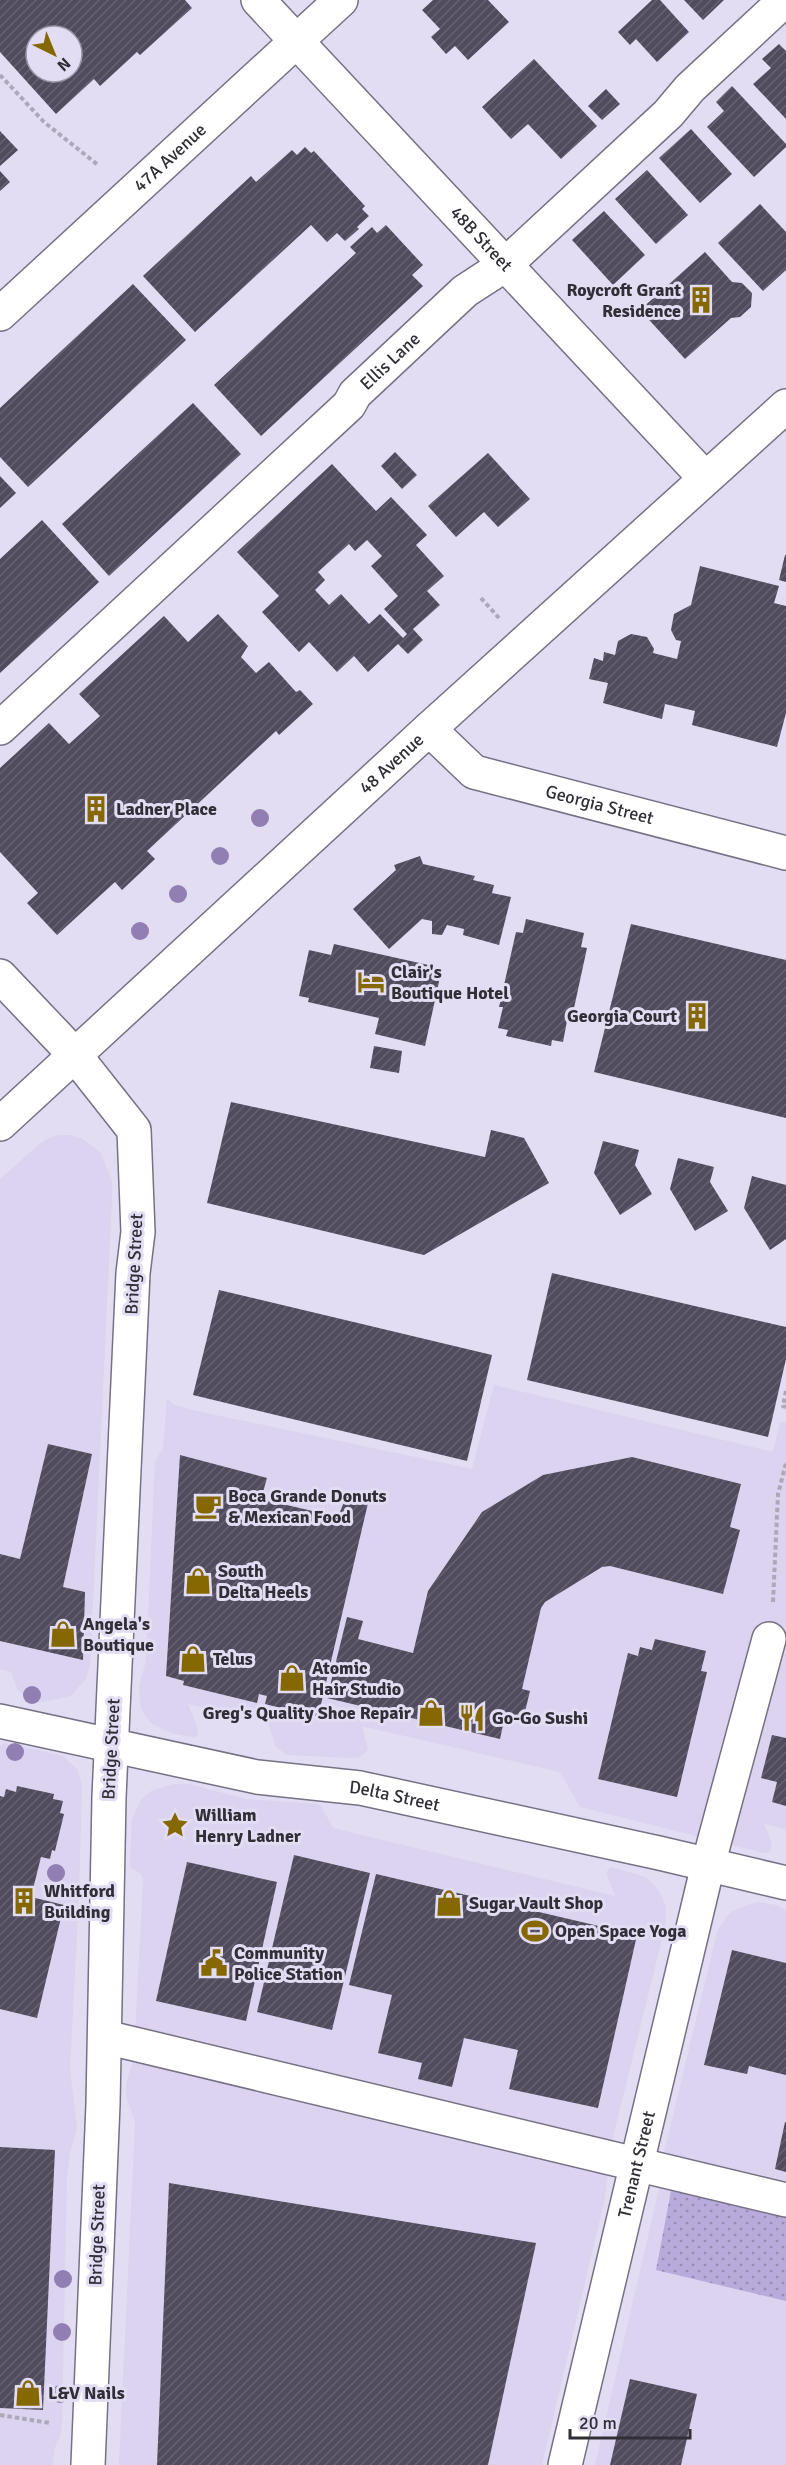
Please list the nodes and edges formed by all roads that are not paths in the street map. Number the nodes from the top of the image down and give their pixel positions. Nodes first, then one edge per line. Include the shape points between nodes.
1 (258, 0) edge
2 (341, 0) edge
3 (785, 0) edge
4 (296, 41) junction
5 (505, 265) junction
6 (0, 314) edge
7 (786, 406) edge
8 (705, 478) junction
9 (0, 728) edge
10 (429, 729) junction
11 (786, 853) edge
12 (0, 976) edge
13 (74, 1054) junction
14 (0, 1124) edge
15 (769, 1639) road end
16 (0, 1721) edge
17 (113, 1745) junction
18 (708, 1865) junction
19 (786, 1883) edge
20 (105, 2037) junction
21 (636, 2165) junction
22 (786, 2200) edge
23 (88, 2465) edge
24 (565, 2465) edge

1 - 4 street, 48B Street
2 - 4 street, 47A Avenue
3 - 5 street, Ellis Lane
4 - 5 street, 48B Street
4 - 6 street, 47A Avenue
5 - 8 street, 48B Street
5 - 9 street, Ellis Lane via 465,291 355,394 349,405
7 - 8 street, 48 Avenue
8 - 10 street, 48 Avenue
10 - 11 street, Georgia Street via 474,772
10 - 13 street, 48 Avenue
12 - 13 street, Bridge Street
13 - 14 street, 48 Avenue
13 - 17 street, Bridge Street via 134,1130 138,1232
15 - 18 street, Trenant Street
16 - 17 street, Delta Street
17 - 18 street, Delta Street via 257,1777 360,1788
17 - 20 street, Bridge Street via 108,1797
18 - 19 street, Delta Street
18 - 21 street, Trenant Street
20 - 21 street
20 - 23 street, Bridge Street
21 - 22 street
21 - 24 street, Trenant Street

